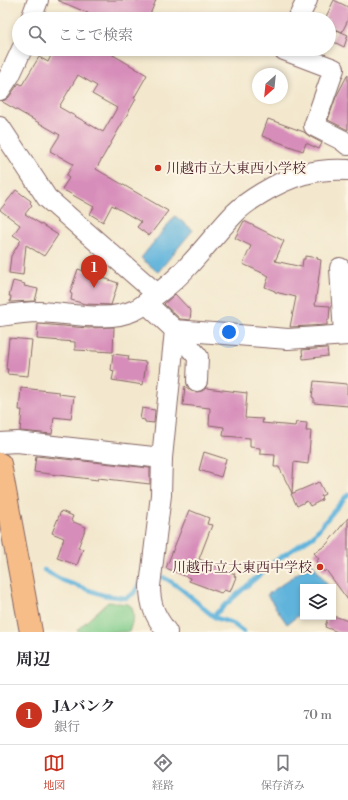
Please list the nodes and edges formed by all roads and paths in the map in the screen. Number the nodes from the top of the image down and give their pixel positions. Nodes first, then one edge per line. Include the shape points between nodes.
1 (38, 0) edge
2 (307, 0) edge
3 (34, 12) edge
4 (301, 12) edge
5 (19, 56) edge
6 (300, 56) edge
7 (0, 90) edge
8 (0, 127) edge
9 (348, 145) edge
10 (348, 154) edge
11 (341, 170) edge
12 (340, 268) dead end
13 (151, 299) junction
14 (0, 316) edge
15 (175, 330) junction
16 (346, 335) edge
17 (197, 381) dead end
18 (0, 443) edge
19 (162, 458) junction
20 (0, 464) edge
21 (30, 632) edge
22 (167, 632) edge

1 - 3 street
2 - 4 street
5 - 7 street
6 - 9 street via 334,69 314,126
8 - 13 street via 46,198
10 - 11 street
11 - 13 street via 314,171 297,175 249,200 193,262 167,288
12 - 16 street
13 - 14 street via 126,314 115,316 39,312
13 - 15 street
15 - 16 street via 288,339
15 - 17 street via 198,357
15 - 19 street
18 - 19 street via 17,442
19 - 22 street via 161,495 150,599 159,621
20 - 21 main road

